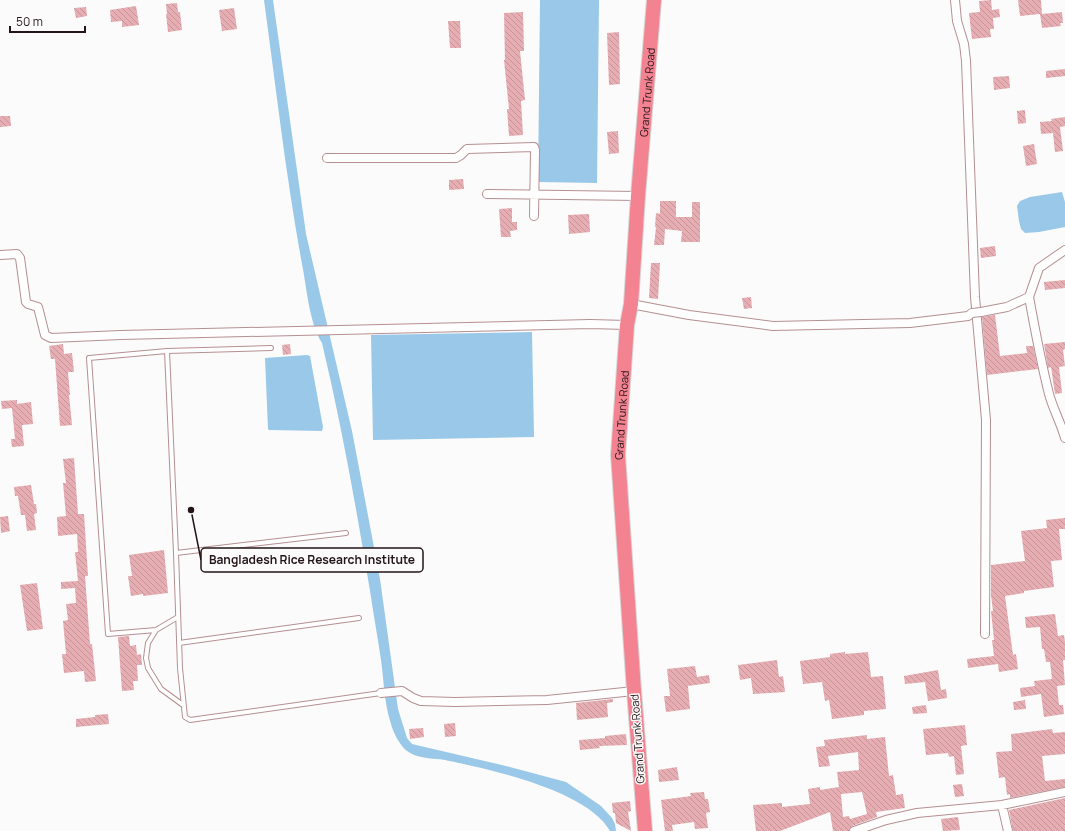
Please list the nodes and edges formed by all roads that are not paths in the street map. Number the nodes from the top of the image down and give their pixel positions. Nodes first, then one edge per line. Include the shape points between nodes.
1 (654, 0) edge
2 (955, 0) edge
3 (327, 158) dead end
4 (487, 194) dead end
5 (535, 194) junction
6 (638, 196) junction
7 (534, 216) dead end
8 (1065, 250) edge
9 (0, 255) edge
10 (1029, 297) junction
11 (631, 304) junction
12 (627, 325) junction
13 (271, 348) dead end
14 (167, 351) junction
15 (1065, 438) edge
16 (346, 534) dead end
17 (176, 553) junction
18 (178, 617) junction
19 (359, 618) dead end
20 (156, 630) junction
21 (985, 634) dead end
22 (179, 643) junction
23 (634, 691) junction
24 (381, 694) joint
25 (183, 705) junction
26 (1065, 792) edge
27 (1002, 805) junction
28 (644, 831) edge
29 (854, 831) edge
30 (1008, 831) edge

1 - 6 highway, Grand Trunk Road
2 - 21 street via 966,61 975,297 986,420
3 - 5 street via 456,158 467,149 534,147
4 - 5 street
5 - 6 street
5 - 7 street
6 - 11 highway, Grand Trunk Road
8 - 10 street via 1039,268
9 - 12 street via 17,254 20,258 26,302 38,307 45,335 51,338
10 - 11 street via 1007,307 968,316 910,323 773,326
10 - 15 street via 1050,396
11 - 12 highway, Grand Trunk Road
12 - 23 highway, Grand Trunk Road via 618,455
13 - 14 lane
14 - 17 lane
14 - 20 lane via 89,358 108,634
16 - 17 lane
17 - 18 lane
18 - 20 lane
18 - 22 lane
19 - 22 lane
20 - 25 lane via 146,651 148,668 161,689
22 - 25 lane
23 - 24 street via 547,700 454,702 421,700 402,691
23 - 28 highway, Grand Trunk Road
24 - 25 lane via 190,720 185,717
26 - 27 street
27 - 29 street via 917,814 886,820
27 - 30 street

